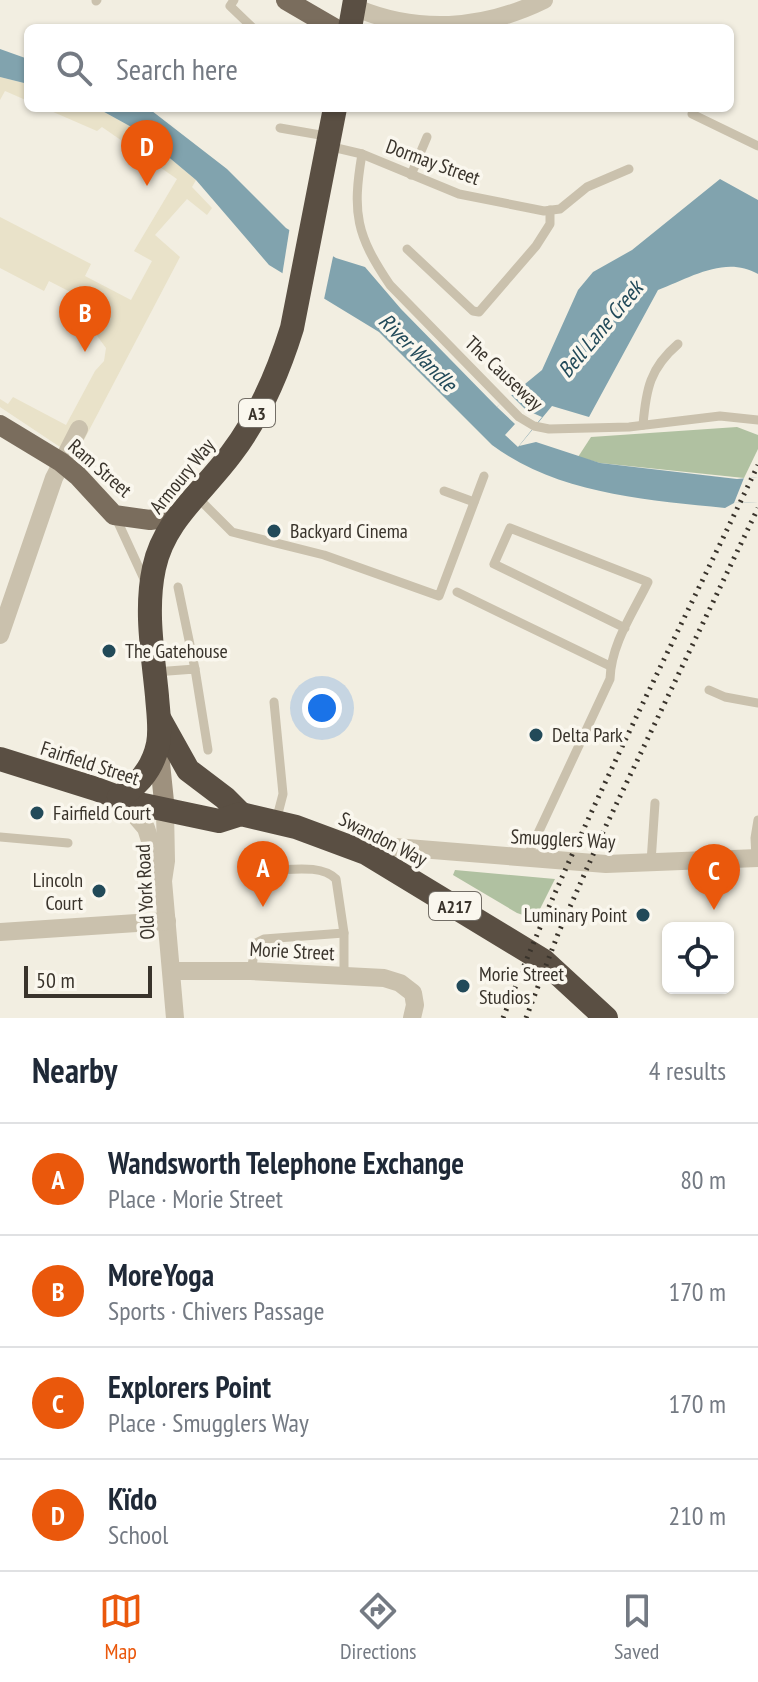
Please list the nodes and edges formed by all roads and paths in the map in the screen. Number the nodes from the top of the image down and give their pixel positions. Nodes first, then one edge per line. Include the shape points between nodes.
1 (234, 0) edge
2 (286, 0) edge
3 (544, 0) edge
4 (517, 6) edge
5 (353, 12) edge
6 (249, 24) edge
7 (327, 24) edge
8 (384, 24) edge
9 (463, 24) edge
10 (334, 112) edge
11 (692, 114) dead end
12 (280, 128) dead end
13 (427, 137) dead end
14 (329, 141) junction
15 (758, 146) edge
16 (362, 154) junction
17 (629, 169) dead end
18 (411, 175) junction
19 (550, 210) junction
20 (407, 249) dead end
21 (678, 344) dead end
22 (757, 416) edge
23 (0, 425) edge
24 (643, 425) junction
25 (79, 429) dead end
26 (61, 462) junction
27 (484, 476) dead end
28 (444, 491) dead end
29 (196, 496) junction
30 (474, 502) junction
31 (114, 515) junction
32 (177, 516) junction
33 (178, 587) dead end
34 (149, 591) junction
35 (457, 592) dead end
36 (4, 611) edge
37 (625, 628) junction
38 (0, 635) edge
39 (610, 666) junction
40 (195, 669) junction
41 (155, 672) junction
42 (709, 690) dead end
43 (274, 702) dead end
44 (758, 703) edge
45 (158, 716) junction
46 (158, 744) junction
47 (208, 750) dead end
48 (0, 759) edge
49 (119, 797) junction
50 (655, 803) dead end
51 (165, 811) junction
52 (241, 814) junction
53 (758, 820) edge
54 (276, 822) junction
55 (0, 837) edge
56 (68, 843) dead end
57 (366, 853) junction
58 (757, 858) edge
59 (526, 859) junction
60 (651, 862) junction
61 (271, 870) dead end
62 (163, 873) junction
63 (167, 921) junction
64 (0, 932) edge
65 (344, 933) junction
66 (172, 971) junction
67 (251, 971) junction
68 (344, 976) junction
69 (175, 1018) edge
70 (412, 1018) edge
71 (606, 1018) edge

1 - 6 lane via 230,6
2 - 7 main road
3 - 4 street
4 - 9 street via 494,18
5 - 8 street
10 - 14 highway, Armoury Way / A3
11 - 15 lane
12 - 14 lane, Dormay Street
13 - 18 lane
14 - 16 lane, Dormay Street
14 - 29 highway, Armoury Way / A3 via 292,328 266,397 230,456
16 - 18 lane, Dormay Street
16 - 24 lane, The Causeway via 356,204 374,261 390,285 519,417 549,429
17 - 19 lane
18 - 19 lane, Dormay Street via 459,194
19 - 20 lane via 550,224 536,246 479,312
21 - 24 lane via 660,360 648,386
22 - 24 lane, The Causeway
23 - 26 main road, Ram Street
25 - 26 street
26 - 31 main road, Ram Street
26 - 36 street
27 - 30 lane
28 - 30 lane
29 - 30 lane via 232,532 324,555 439,596
29 - 32 highway, Armoury Way / A3
31 - 32 main road, Ram Street via 150,520
31 - 34 lane
32 - 34 highway, Armoury Way / A3 via 159,548
33 - 40 lane
34 - 41 highway, Armoury Way / A3
35 - 39 lane
36 - 38 street
37 - 37 lane via 648,582 510,528 494,564
37 - 39 lane
39 - 59 lane via 610,679
40 - 41 lane
40 - 47 lane
41 - 45 highway, Armoury Way / A3
42 - 44 lane
43 - 54 lane via 283,799
45 - 46 highway, Armoury Way / A3
45 - 52 highway, Swandon Way / A217 via 188,770
46 - 49 highway, Armoury Way / A3 via 141,780
46 - 51 street, Armoury Way
48 - 49 highway, Fairfield Street
49 - 51 highway, Fairfield Street / A217
49 - 62 street via 146,828
50 - 60 lane
51 - 52 highway, Swandon Way / A217 via 219,821
51 - 62 street, Old York Road
52 - 54 highway, Swandon Way / A217
53 - 58 lane
54 - 57 highway, Swandon Way / A217
55 - 56 lane
57 - 59 street, Smugglers Way via 395,847
57 - 71 highway, Swandon Way / A217 via 544,961
58 - 60 street, Smugglers Way
59 - 60 street, Smugglers Way
61 - 65 lane via 330,873 336,879
62 - 63 street, Old York Road
63 - 64 street
63 - 66 street, Old York Road
65 - 67 lane via 264,939 253,948
65 - 68 lane
66 - 67 street, Morie Street
66 - 69 street, Old York Road
67 - 68 street, Morie Street
68 - 70 street, Morie Street via 384,978 409,988 415,1000

